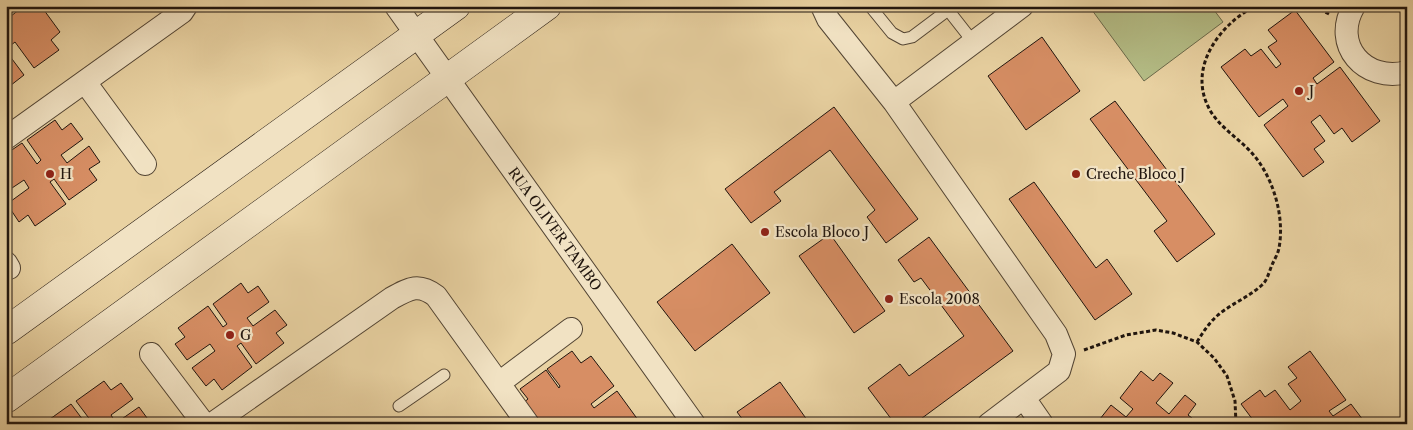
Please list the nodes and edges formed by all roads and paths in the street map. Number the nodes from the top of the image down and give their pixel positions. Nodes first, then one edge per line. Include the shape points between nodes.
1 (186, 6) edge
2 (396, 6) edge
3 (456, 6) edge
4 (547, 6) edge
5 (822, 6) edge
6 (870, 6) edge
7 (1022, 6) edge
8 (1259, 6) edge
9 (1354, 6) edge
10 (946, 8) edge
11 (416, 35) junction
12 (974, 43) junction
13 (1407, 72) edge
14 (448, 78) junction
15 (85, 82) junction
16 (894, 102) junction
17 (6, 138) edge
18 (145, 164) dead end
19 (571, 329) dead end
20 (6, 331) edge
21 (1197, 342) junction
22 (151, 354) dead end
23 (1064, 354) junction
24 (444, 374) dead end
25 (499, 383) junction
26 (1024, 398) junction
27 (6, 399) edge
28 (399, 406) dead end
29 (204, 424) edge
30 (212, 424) edge
31 (528, 424) edge
32 (694, 424) edge
33 (989, 424) edge
34 (1042, 424) edge
35 (1236, 424) edge

1 - 15 street
2 - 11 street, RUA OLIVER TAMBO
3 - 11 street
4 - 14 street
5 - 16 street via 828,19
6 - 10 lane via 892,33 903,39 912,37
7 - 12 street
8 - 21 path via 1243,13 1222,32 1208,51 1201,73 1204,97 1213,114 1253,154 1275,195 1281,228 1279,250 1263,284 1209,323
9 - 13 street via 1346,36 1355,57 1363,66 1379,73 1396,75
10 - 12 lane
11 - 14 street, RUA OLIVER TAMBO
11 - 20 street
12 - 16 street
14 - 27 street
14 - 32 street, RUA OLIVER TAMBO
15 - 17 street
15 - 18 street
16 - 23 street via 1056,334
19 - 25 street
21 - 23 path via 1156,330 1126,334 1089,349
21 - 35 path via 1227,376 1235,401
22 - 29 street
23 - 26 street via 1059,371
24 - 28 lane
25 - 30 street via 436,296 418,287 392,298
25 - 31 street
26 - 33 street
26 - 34 street

